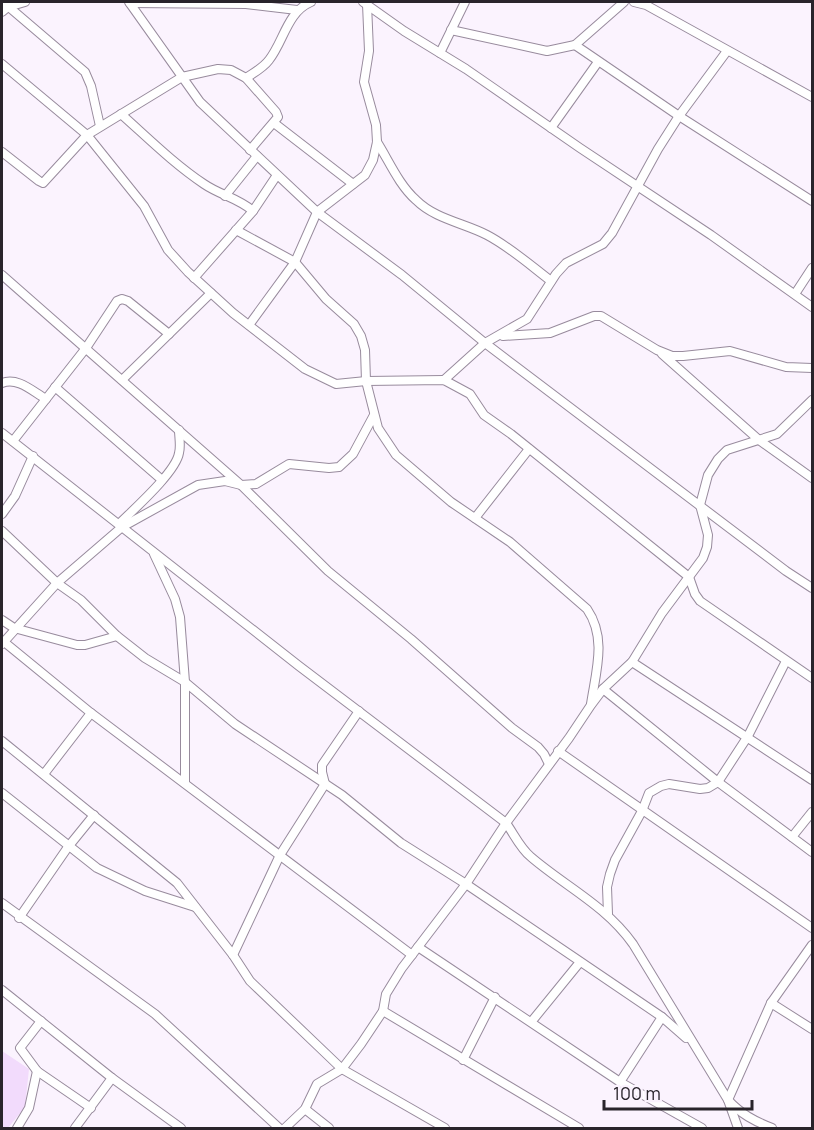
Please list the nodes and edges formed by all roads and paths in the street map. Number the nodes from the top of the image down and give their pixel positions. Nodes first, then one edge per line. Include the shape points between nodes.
1 (25, 2) edge
2 (129, 2) edge
3 (311, 2) edge
4 (465, 2) edge
5 (624, 2) edge
6 (634, 2) edge
7 (365, 3) edge
8 (647, 3) edge
9 (4, 7) edge
10 (297, 10) junction
11 (451, 30) junction
12 (575, 45) junction
13 (727, 51) junction
14 (440, 53) junction
15 (598, 62) junction
16 (2, 64) edge
17 (182, 77) junction
18 (246, 78) junction
19 (813, 97) edge
20 (120, 114) junction
21 (679, 116) junction
22 (274, 123) junction
23 (100, 126) junction
24 (551, 128) junction
25 (87, 135) junction
26 (377, 142) junction
27 (2, 152) edge
28 (253, 153) junction
29 (277, 175) junction
30 (353, 184) junction
31 (639, 187) junction
32 (225, 196) junction
33 (813, 201) edge
34 (253, 211) junction
35 (317, 212) junction
36 (236, 230) junction
37 (295, 262) junction
38 (813, 268) edge
39 (2, 274) edge
40 (194, 278) junction
41 (551, 281) junction
42 (211, 294) junction
43 (795, 294) junction
44 (813, 307) edge
45 (249, 325) junction
46 (169, 334) junction
47 (498, 336) junction
48 (485, 343) junction
49 (87, 348) junction
50 (657, 350) junction
51 (813, 368) edge
52 (122, 380) junction
53 (444, 380) junction
54 (366, 381) junction
55 (2, 382) edge
56 (55, 387) junction
57 (45, 399) junction
58 (811, 404) edge
59 (374, 415) junction
60 (178, 430) junction
61 (2, 433) edge
62 (759, 440) junction
63 (13, 441) junction
64 (529, 449) junction
65 (33, 456) junction
66 (813, 478) edge
67 (162, 480) junction
68 (241, 485) junction
69 (700, 505) junction
70 (2, 514) edge
71 (475, 518) junction
72 (121, 525) junction
73 (2, 531) edge
74 (153, 551) junction
75 (688, 577) junction
76 (57, 583) junction
77 (813, 588) edge
78 (2, 620) edge
79 (14, 628) junction
80 (117, 636) junction
81 (2, 642) edge
82 (786, 661) junction
83 (632, 662) junction
84 (813, 678) edge
85 (185, 682) junction
86 (603, 689) junction
87 (591, 705) junction
88 (359, 711) junction
89 (91, 713) junction
90 (748, 736) junction
91 (2, 741) edge
92 (558, 752) junction
93 (549, 764) junction
94 (44, 774) junction
95 (813, 780) edge
96 (718, 782) junction
97 (185, 783) junction
98 (325, 784) junction
99 (2, 793) edge
100 (642, 811) junction
101 (813, 812) edge
102 (94, 814) junction
103 (506, 823) junction
104 (792, 837) junction
105 (68, 847) junction
106 (813, 852) edge
107 (280, 855) junction
108 (466, 884) junction
109 (2, 903) edge
110 (195, 907) junction
111 (608, 914) junction
112 (20, 918) junction
113 (813, 928) edge
114 (813, 945) edge
115 (418, 947) junction
116 (233, 955) junction
117 (412, 956) junction
118 (580, 962) junction
119 (2, 990) edge
120 (495, 997) junction
121 (771, 1003) junction
122 (383, 1011) junction
123 (662, 1017) junction
124 (41, 1021) junction
125 (532, 1021) junction
126 (813, 1029) edge
127 (692, 1043) junction
128 (463, 1060) junction
129 (342, 1069) junction
130 (37, 1071) junction
131 (112, 1078) junction
132 (620, 1082) junction
133 (728, 1100) junction
134 (91, 1108) junction
135 (305, 1108) junction
136 (177, 1127) edge
137 (17, 1128) edge
138 (76, 1128) edge
139 (279, 1128) edge
140 (285, 1128) edge
141 (330, 1128) edge
142 (445, 1128) edge
143 (579, 1128) edge
144 (702, 1128) edge
145 (738, 1128) edge
146 (772, 1128) edge

1 - 9 street
2 - 10 street via 246,4
2 - 17 street
3 - 10 street
4 - 11 street
5 - 12 street
6 - 8 street
7 - 14 street
7 - 26 street via 369,51 364,82
8 - 13 street
9 - 23 street via 85,72
10 - 18 street via 271,57
11 - 12 street via 547,51
11 - 14 street
12 - 15 street
13 - 19 street
13 - 21 street
14 - 24 street
15 - 21 street
15 - 24 street
16 - 25 street
17 - 18 street via 218,69 231,70
17 - 20 street
17 - 28 street via 204,107
18 - 22 street via 276,112
20 - 23 street
20 - 32 street via 189,173
21 - 31 street
21 - 33 street
22 - 28 street
22 - 30 street
23 - 25 street
24 - 31 street
25 - 27 street via 43,183
25 - 40 street via 144,206 168,250
26 - 30 street via 365,175
26 - 41 street via 407,191 429,211 499,242
28 - 29 street
28 - 32 street
29 - 34 street
29 - 35 street
30 - 35 street
31 - 41 street via 607,239 566,263
31 - 43 street
32 - 34 street via 242,201
34 - 36 street
35 - 37 street
35 - 48 street
36 - 37 street
36 - 40 street
37 - 45 street
37 - 54 street via 326,299 354,324 365,350
38 - 43 street
39 - 49 street
40 - 42 street
41 - 47 street via 527,319
42 - 45 street
42 - 46 street
43 - 44 street
45 - 54 street via 305,369 329,382
46 - 49 street via 122,298
46 - 52 street
47 - 48 street
47 - 50 street via 550,333 601,316
48 - 53 street
48 - 69 street
49 - 52 street
49 - 56 street
50 - 51 street via 672,356 730,351 786,367
50 - 62 street
52 - 60 street
53 - 54 street
53 - 64 street via 470,394 484,415
54 - 59 street
55 - 57 street via 16,381
56 - 57 street
56 - 67 street
57 - 63 street
58 - 62 street via 777,434
59 - 68 street via 353,454 339,467 289,464 256,484
59 - 71 street via 378,429 396,454
60 - 67 street via 180,452
60 - 68 street
61 - 63 street
62 - 66 street
62 - 69 street via 727,450 718,459 708,475
63 - 65 street
64 - 71 street
64 - 75 street
65 - 70 street
65 - 72 street
67 - 72 street
68 - 72 street via 225,481 198,485
68 - 93 street via 328,571 538,747
69 - 75 street via 708,535 707,548
69 - 77 street
71 - 87 street via 510,542 594,619 600,645
72 - 74 street
72 - 76 street
73 - 76 street
74 - 85 street via 180,617
74 - 88 street
75 - 82 street via 700,602
75 - 83 street
76 - 79 street
76 - 80 street via 81,600
78 - 79 street
79 - 80 street via 77,645
79 - 81 street
80 - 85 street
81 - 89 street
82 - 84 street
82 - 90 street
83 - 86 street
83 - 90 street
85 - 97 street
85 - 98 street via 235,724
86 - 87 street
86 - 96 street
87 - 92 street
88 - 98 street via 322,765
88 - 103 street
89 - 94 street
89 - 97 street
90 - 95 street
90 - 96 street
91 - 94 street
92 - 93 street
92 - 100 street
93 - 103 street
94 - 102 street
96 - 100 street via 700,789 661,786 650,793
96 - 104 street
97 - 107 street
98 - 107 street
98 - 108 street via 401,843
99 - 105 street
100 - 111 street via 610,874
100 - 113 street
101 - 104 street
102 - 105 street
102 - 110 street via 177,883
103 - 108 street
103 - 111 street via 529,855
104 - 106 street
105 - 110 street via 119,880
105 - 112 street
107 - 116 street
107 - 117 street
108 - 115 street
108 - 118 street
109 - 112 street
110 - 116 street
111 - 127 street via 633,944
112 - 139 street via 154,1014
114 - 121 street
115 - 117 street
115 - 120 street
116 - 129 street via 269,1001
117 - 122 street via 386,994
118 - 123 street
118 - 125 street
119 - 124 street
120 - 125 street
120 - 128 street
121 - 126 street
121 - 133 street
122 - 128 street
122 - 129 street
123 - 127 street
123 - 132 street
124 - 130 street via 20,1048
124 - 131 street
125 - 132 street
127 - 133 street
128 - 143 street
129 - 135 street via 317,1084
129 - 142 street
130 - 134 street
130 - 137 street via 29,1108
131 - 134 street
131 - 136 street
132 - 144 street
133 - 145 street
133 - 146 street via 752,1121
134 - 138 street
135 - 140 street
135 - 141 street

